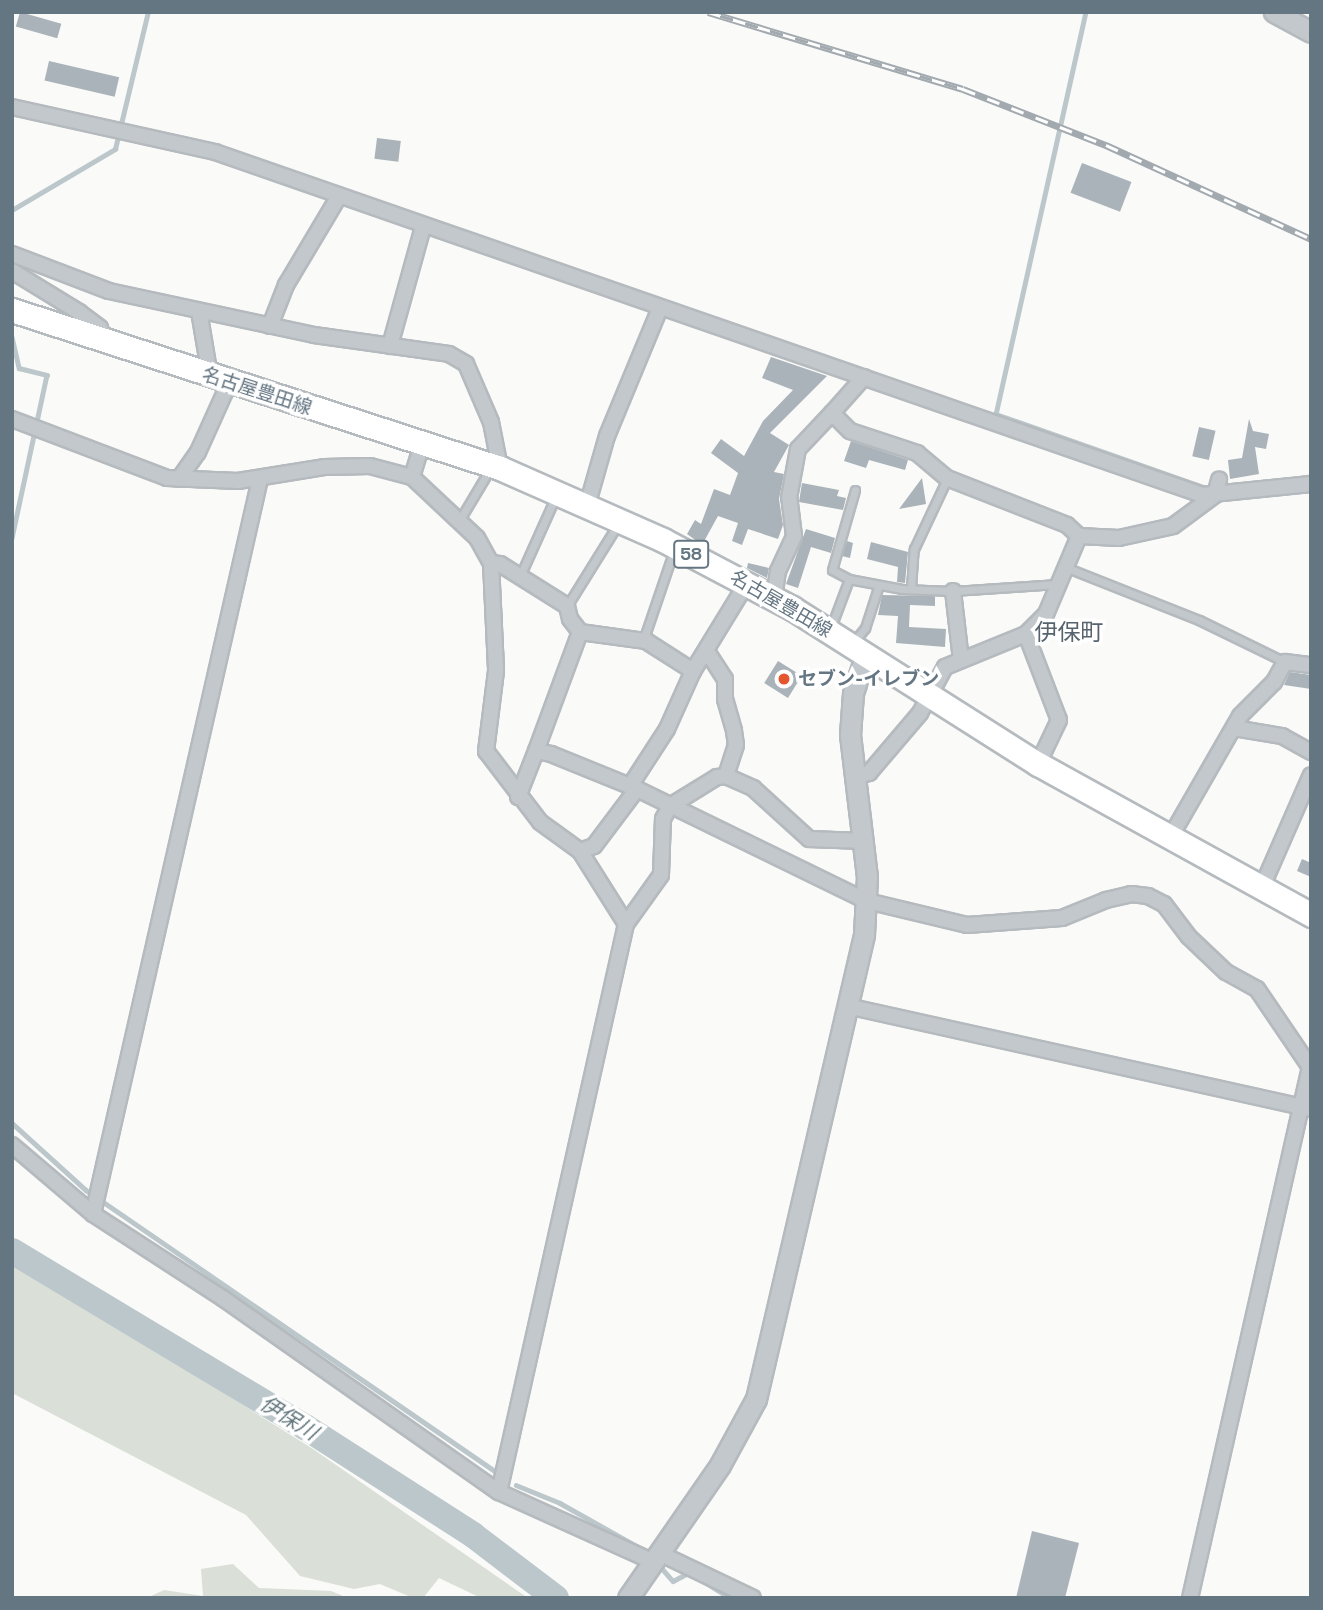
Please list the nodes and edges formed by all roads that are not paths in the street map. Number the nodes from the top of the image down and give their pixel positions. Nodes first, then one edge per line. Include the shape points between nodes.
1 (1275, 12) edge
2 (1311, 32) edge
3 (12, 107) edge
4 (339, 196) junction
5 (423, 227) junction
6 (12, 254) edge
7 (12, 271) edge
8 (660, 308) junction
9 (14, 311) edge
10 (199, 311) junction
11 (270, 326) junction
12 (104, 341) junction
13 (390, 346) junction
14 (864, 377) junction
15 (220, 379) junction
16 (832, 413) junction
17 (12, 419) edge
18 (422, 445) junction
19 (496, 467) junction
20 (412, 477) junction
21 (947, 478) junction
22 (260, 479) junction
23 (179, 480) junction
24 (1311, 484) edge
25 (1217, 488) junction
26 (855, 490) dead end
27 (558, 492) junction
28 (587, 506) junction
29 (619, 520) junction
30 (459, 521) junction
31 (1079, 536) junction
32 (676, 547) junction
33 (491, 563) junction
34 (1065, 567) junction
35 (520, 576) junction
36 (849, 579) junction
37 (747, 583) junction
38 (1058, 584) junction
39 (879, 585) junction
40 (911, 588) junction
41 (953, 591) junction
42 (774, 598) junction
43 (567, 606) junction
44 (829, 631) junction
45 (580, 632) junction
46 (1026, 634) junction
47 (643, 641) junction
48 (858, 650) junction
49 (708, 653) junction
50 (961, 660) junction
51 (1285, 662) junction
52 (1311, 664) edge
53 (694, 671) junction
54 (932, 696) junction
55 (1234, 728) junction
56 (536, 751) junction
57 (1311, 752) edge
58 (1038, 764) junction
59 (1311, 775) edge
60 (726, 776) junction
61 (855, 777) junction
62 (634, 788) junction
63 (519, 797) junction
64 (670, 806) junction
65 (1171, 836) junction
66 (863, 841) junction
67 (580, 851) junction
68 (1262, 887) junction
69 (867, 901) junction
70 (1311, 915) edge
71 (626, 924) junction
72 (847, 1006) junction
73 (1305, 1107) edge
74 (12, 1145) edge
75 (94, 1210) junction
76 (499, 1492) junction
77 (653, 1563) junction
78 (628, 1598) edge
79 (753, 1598) edge
80 (1190, 1598) edge

1 - 2 street
3 - 4 street via 215,152
4 - 5 street
4 - 11 street via 286,285
5 - 8 street
5 - 13 street
6 - 10 street via 109,291
7 - 12 street via 79,312 100,328
8 - 14 street
8 - 28 street via 607,436
9 - 12 main road, 名古屋豊田線 / 58
10 - 11 street
10 - 15 street
11 - 13 street
12 - 15 main road, 名古屋豊田線 / 58
13 - 19 street via 449,354 466,364 491,422
14 - 16 street
14 - 25 street via 1202,495
15 - 18 main road, 名古屋豊田線 / 58
15 - 23 street via 198,452
16 - 21 street via 850,431 917,453
16 - 42 street via 798,449 789,498 794,536 778,571
17 - 23 street
18 - 19 main road, 名古屋豊田線 / 58
18 - 20 street
19 - 27 main road, 名古屋豊田線 / 58
19 - 30 lane
20 - 22 street via 359,466 324,467
20 - 30 street
21 - 31 street via 1067,526
21 - 40 lane via 914,549
22 - 23 street
22 - 75 street
24 - 25 street
25 - 31 street via 1172,526 1119,538
26 - 36 lane via 832,570
27 - 28 main road, 名古屋豊田線 / 58
27 - 35 lane
28 - 29 main road, 名古屋豊田線 / 58
29 - 32 main road, 名古屋豊田線 / 58
29 - 43 lane
30 - 33 street via 477,538
31 - 34 street
32 - 37 main road, 名古屋豊田線 / 58
32 - 47 lane
33 - 35 street
33 - 63 street via 496,671 486,751
34 - 38 street
34 - 51 lane via 1199,620
35 - 43 street
36 - 39 lane
36 - 44 lane
37 - 42 main road, 名古屋豊田線 / 58
37 - 49 street
38 - 41 lane
38 - 46 street via 1046,614
39 - 40 lane
39 - 48 lane
40 - 41 lane
41 - 50 street
42 - 44 main road, 名古屋豊田線 / 58
43 - 45 street via 570,620
44 - 48 main road, 名古屋豊田線 / 58
45 - 47 street
45 - 56 street
46 - 50 street
46 - 58 street via 1059,720
47 - 53 street
48 - 54 main road, 名古屋豊田線 / 58
48 - 61 street via 850,710
49 - 53 street
49 - 60 street via 725,679 734,731 736,745
50 - 54 street via 945,667
51 - 52 street
51 - 55 street
53 - 62 street
54 - 58 main road, 名古屋豊田線 / 58
54 - 61 street via 869,773
55 - 57 street via 1282,736
55 - 65 street
56 - 62 street
56 - 63 street
58 - 65 main road, 名古屋豊田線 / 58
59 - 68 street
60 - 64 street
60 - 66 street via 753,788 809,839
61 - 66 street
62 - 64 street
62 - 67 street via 594,846
63 - 67 street via 540,822
64 - 69 street
64 - 71 street via 663,819 661,875
65 - 68 main road, 名古屋豊田線 / 58
66 - 69 street
67 - 71 street
68 - 70 main road, 名古屋豊田線 / 58
69 - 72 street
69 - 73 street via 967,925 1062,918 1131,894 1164,904 1189,937 1226,972 1257,989 1274,1011 1310,1067
71 - 76 street
72 - 73 street
72 - 77 street via 755,1399 720,1465
73 - 80 street
74 - 75 street
75 - 76 street
76 - 77 street
77 - 78 street
77 - 79 street

